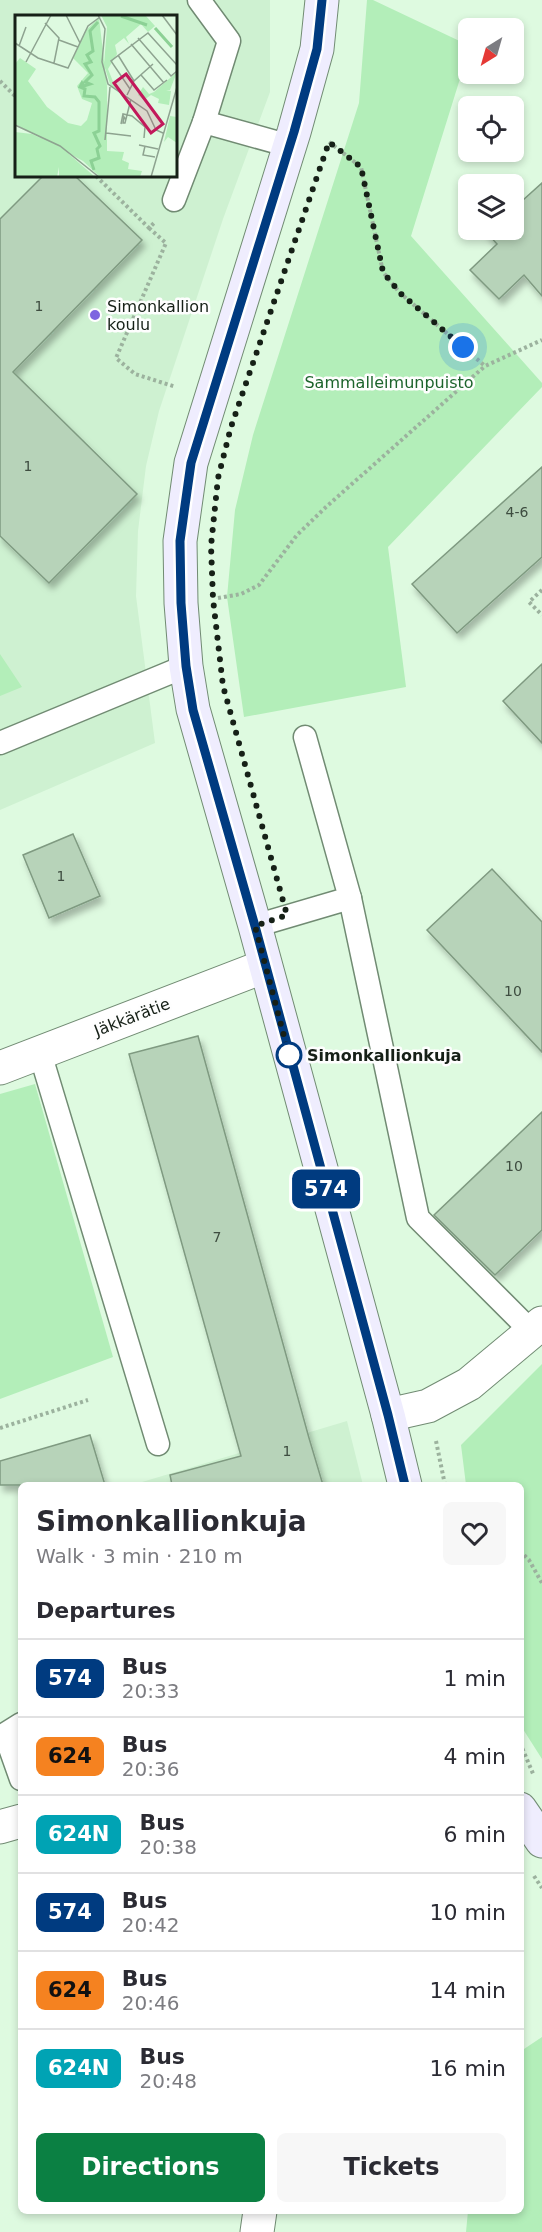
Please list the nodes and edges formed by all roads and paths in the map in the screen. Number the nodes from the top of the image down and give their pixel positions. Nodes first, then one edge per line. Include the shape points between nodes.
1 (199, 0) edge
2 (322, 0) edge
3 (0, 81) edge
4 (15, 96) edge
5 (204, 122) junction
6 (332, 131) dead end
7 (329, 142) junction
8 (290, 146) junction
9 (325, 153) dead end
10 (97, 177) edge
11 (174, 200) joint
12 (149, 228) junction
13 (542, 340) edge
14 (485, 366) junction
15 (172, 386) dead end
16 (542, 590) edge
17 (223, 597) dead end
18 (542, 615) edge
19 (186, 666) junction
20 (305, 737) dead end
21 (0, 742) edge
22 (350, 898) junction
23 (255, 926) junction
24 (265, 966) junction
25 (40, 1053) junction
26 (0, 1068) edge
27 (537, 1328) edge
28 (88, 1400) dead end
29 (428, 1406) junction
30 (388, 1415) junction
31 (0, 1428) edge
32 (158, 1444) dead end
33 (404, 1482) edge
34 (444, 1482) edge
35 (524, 1555) edge
36 (542, 1583) edge
37 (18, 1726) edge
38 (524, 1767) edge
39 (18, 1771) edge
40 (529, 1796) edge
41 (18, 1822) edge
42 (0, 1827) edge
43 (542, 1841) edge
44 (260, 2214) edge
45 (257, 2232) edge

1 - 5 lane via 229,41
2 - 8 main road via 317,49
3 - 4 path
5 - 8 lane
5 - 11 lane
6 - 7 path
7 - 9 path
7 - 14 path via 361,167 383,272 400,293
8 - 19 main road via 191,463 180,541
10 - 12 path
11 - 12 path
12 - 15 path via 166,243 116,358 135,374
13 - 14 path
14 - 17 path via 297,535 259,585 242,594
16 - 18 path via 529,602
19 - 21 lane
19 - 23 main road via 193,710
20 - 22 lane
22 - 23 lane
22 - 27 lane via 418,1218
23 - 24 main road
24 - 25 street, Jäkkärätie
24 - 30 main road
25 - 26 street, Jäkkärätie
25 - 32 lane
27 - 29 street via 469,1384
28 - 31 path
29 - 30 street
29 - 34 path
30 - 33 main road
35 - 36 path
37 - 39 lane via 5,1734
38 - 40 path
40 - 43 main road
41 - 42 street
44 - 45 street

